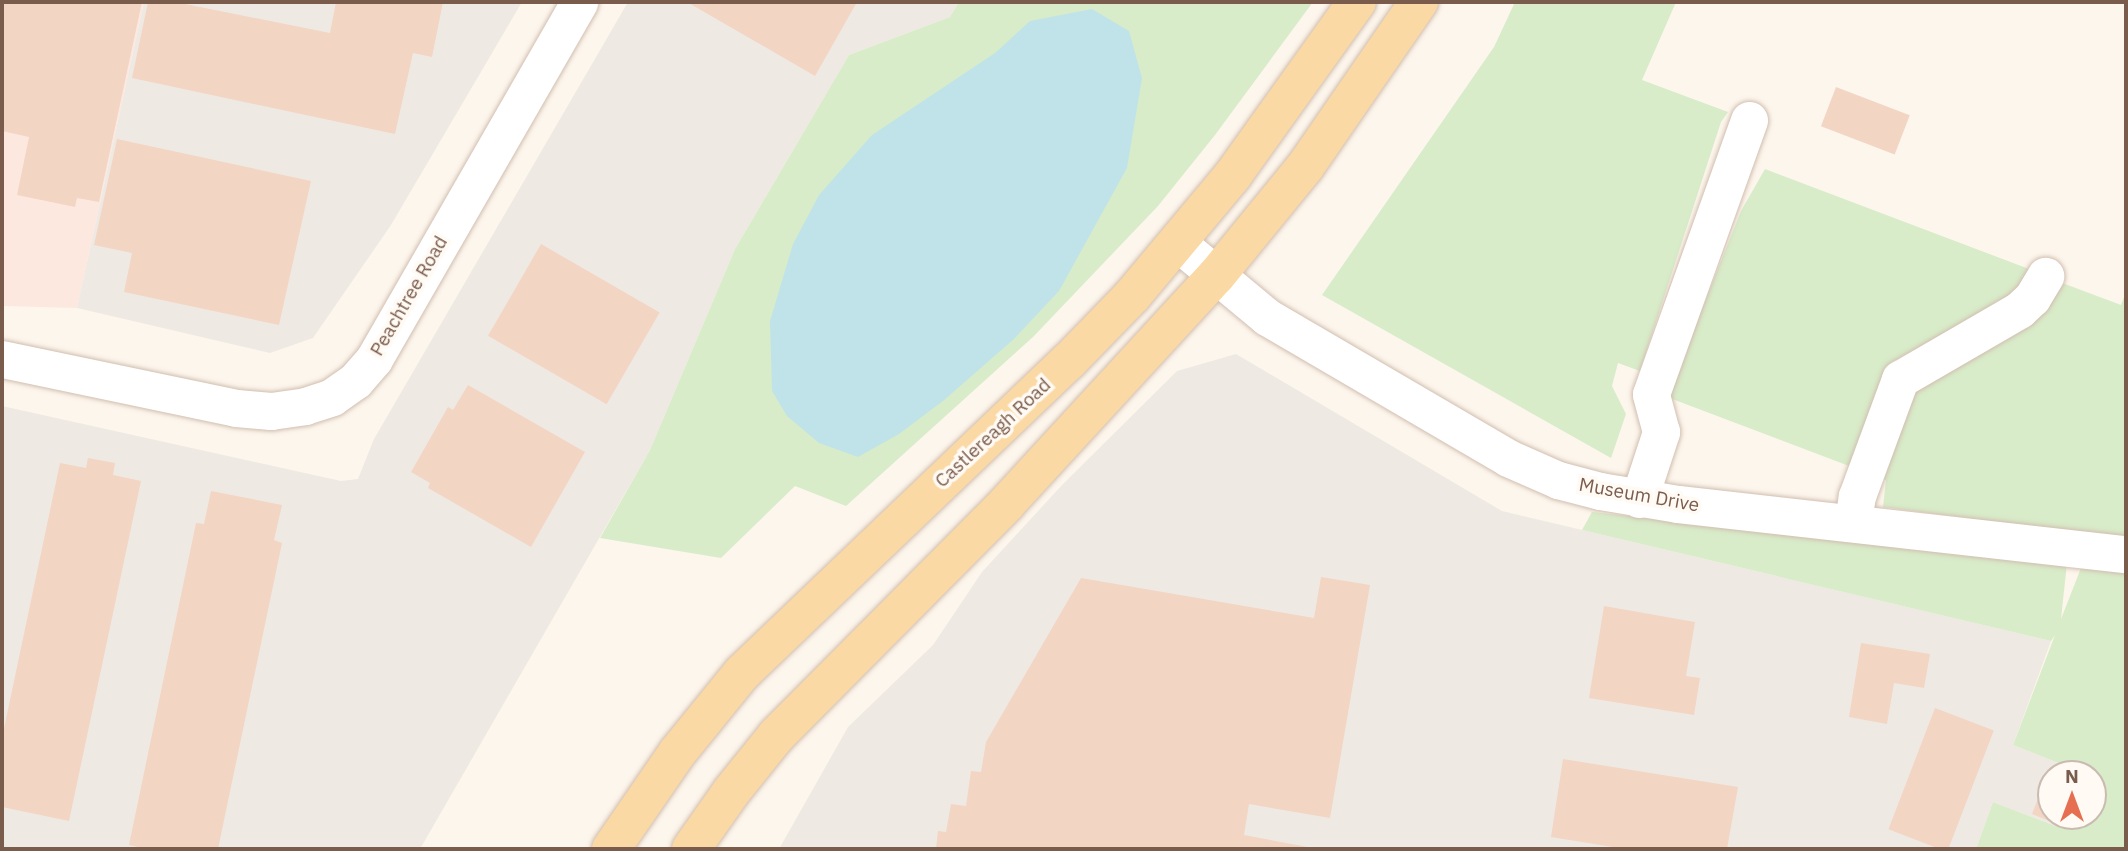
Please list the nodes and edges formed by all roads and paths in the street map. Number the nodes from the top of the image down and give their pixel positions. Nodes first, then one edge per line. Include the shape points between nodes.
1 (579, 2) edge
2 (1357, 2) edge
3 (1419, 2) edge
4 (1749, 120) dead end
5 (1178, 243) junction
6 (1216, 276) junction
7 (2045, 276) dead end
8 (2, 359) edge
9 (1639, 499) junction
10 (1853, 523) junction
11 (2126, 554) edge
12 (611, 849) edge
13 (691, 849) edge

1 - 8 street, Peachtree Road via 374,359 355,381 332,397 271,411 236,408
2 - 5 main road, Castlereagh Road via 1282,109
3 - 6 main road via 1305,167
4 - 9 street via 1651,394 1661,432
5 - 6 street, Museum Drive
5 - 12 main road, Castlereagh Road via 1069,361 741,673 685,742
6 - 9 street, Museum Drive via 1267,317 1508,458 1558,480
6 - 13 main road via 1006,504 776,736
7 - 10 street via 2019,310 1900,379 1857,496
9 - 10 street, Museum Drive
10 - 11 street, Museum Drive

